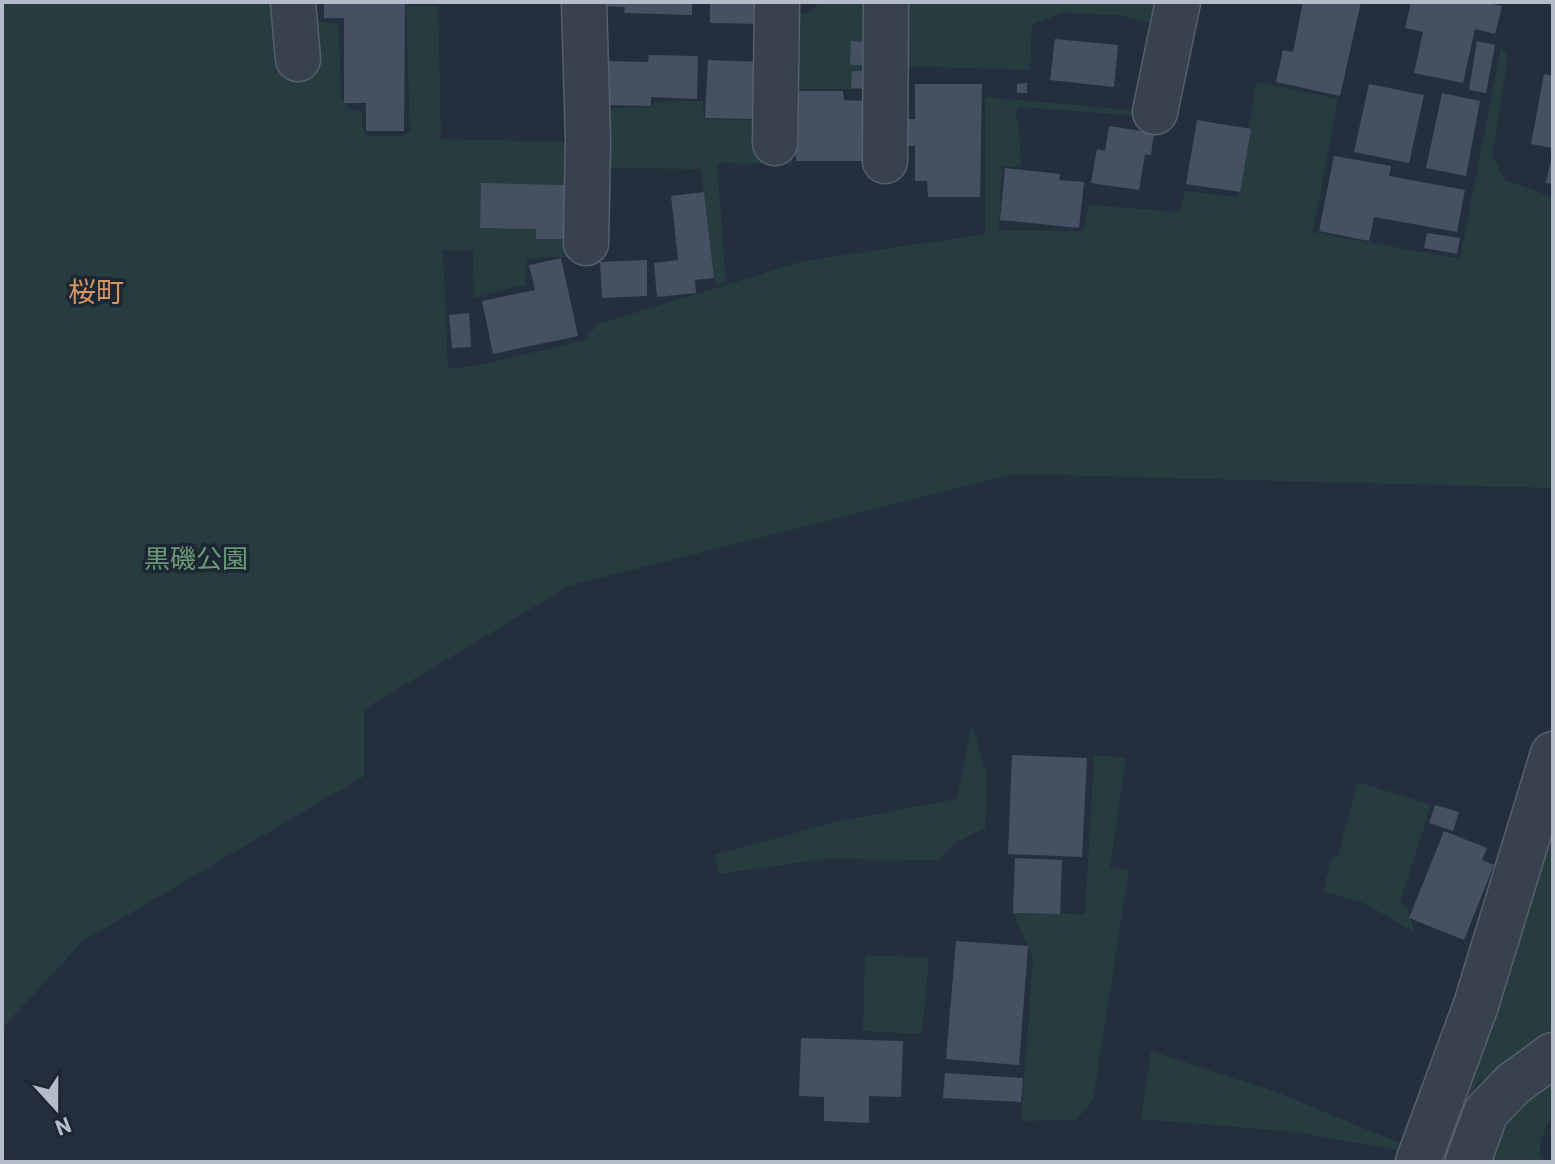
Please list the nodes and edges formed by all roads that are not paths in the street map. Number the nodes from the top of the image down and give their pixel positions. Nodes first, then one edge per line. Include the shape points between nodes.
1 (293, 2) edge
2 (584, 2) edge
3 (777, 2) edge
4 (886, 2) edge
5 (1178, 2) edge
6 (298, 59) dead end
7 (1155, 112) dead end
8 (775, 143) dead end
9 (885, 161) dead end
10 (586, 243) dead end
11 (1553, 754) edge
12 (1553, 1055) edge
13 (1418, 1162) edge
14 (1468, 1162) edge

1 - 6 street
2 - 10 street
3 - 8 street
4 - 9 street
5 - 7 street
11 - 13 street via 1476,1005
12 - 14 street via 1486,1112

